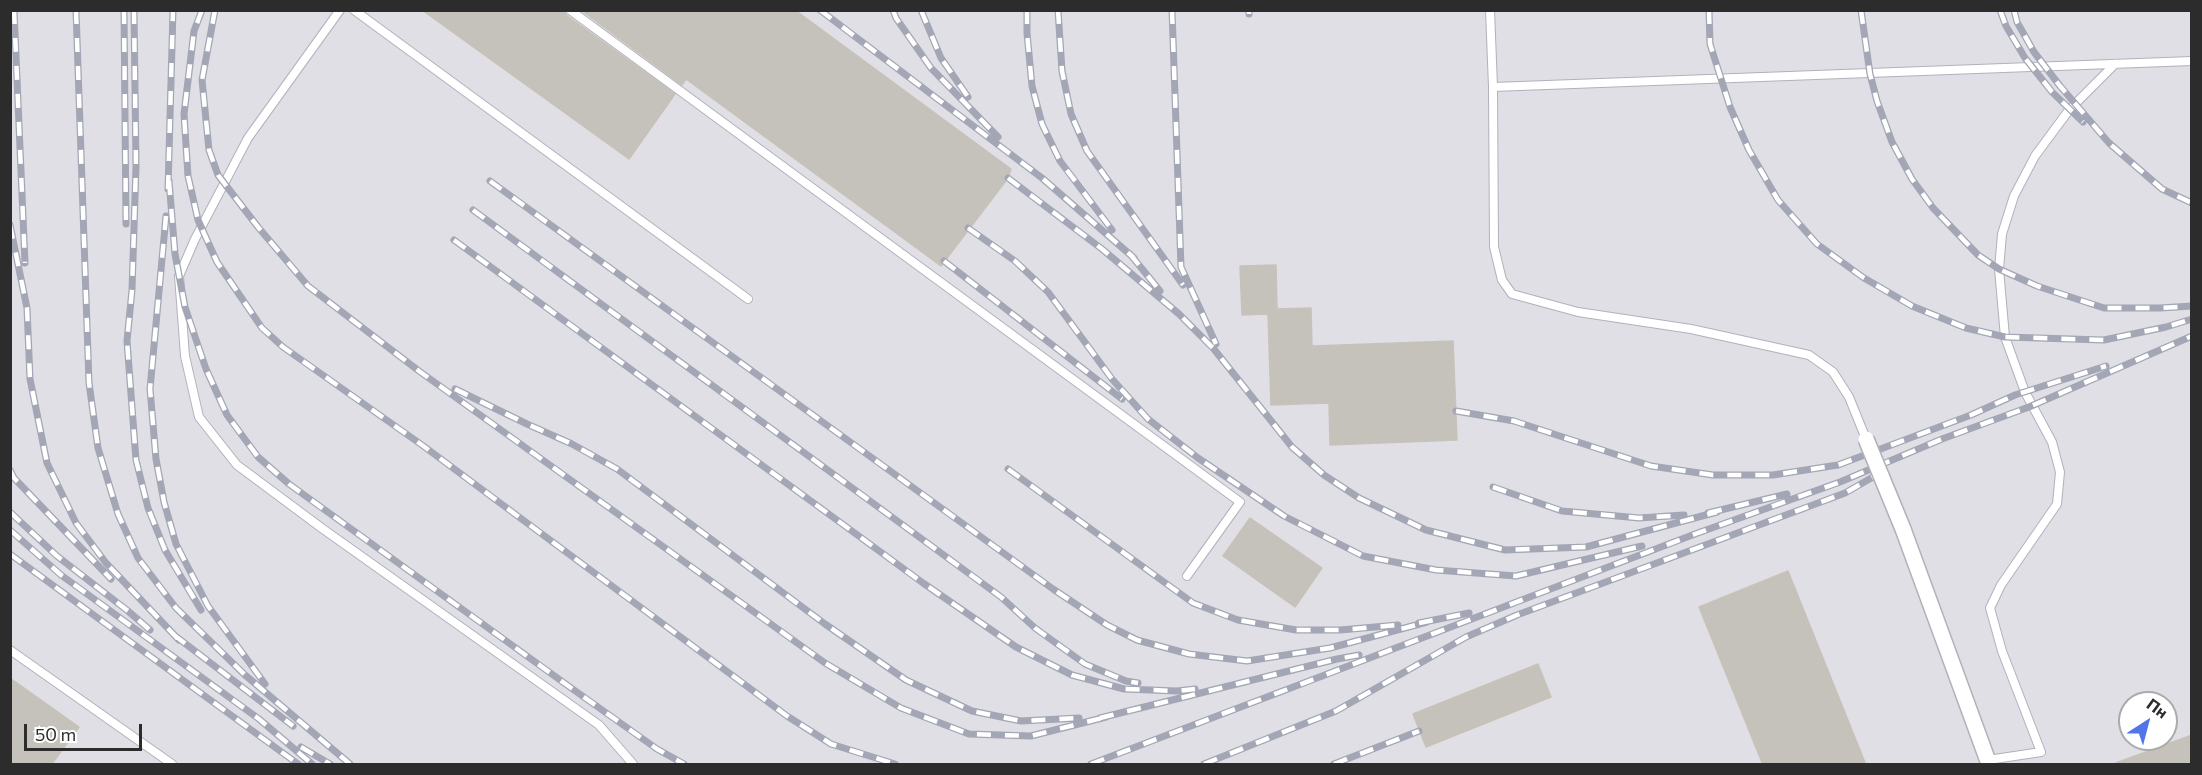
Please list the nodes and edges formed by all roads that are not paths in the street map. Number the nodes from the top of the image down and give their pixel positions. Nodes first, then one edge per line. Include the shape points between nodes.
1 (340, 10) edge
2 (354, 10) edge
3 (570, 10) edge
4 (1490, 10) edge
5 (2192, 61) edge
6 (2115, 64) junction
7 (1493, 87) junction
8 (748, 299) dead end
9 (1866, 439) joint
10 (1187, 576) dead end
11 (10, 650) edge
12 (1989, 762) edge
13 (172, 765) edge
14 (633, 765) edge

1 - 14 lane via 248,138 179,276 185,356 199,417 237,465 599,725
2 - 8 lane
3 - 10 lane via 1240,502
4 - 7 lane
5 - 6 lane
6 - 7 lane
6 - 12 lane via 2069,110 2035,156 2014,196 2002,234 1999,269 2005,337 2025,392 2052,442 2060,472 2057,504 2001,585 1990,608 2002,651 2041,752
7 - 9 lane via 1494,247 1502,280 1512,294 1578,312 1691,329 1809,355 1833,372 1849,397
9 - 12 street, bridge
11 - 13 lane

